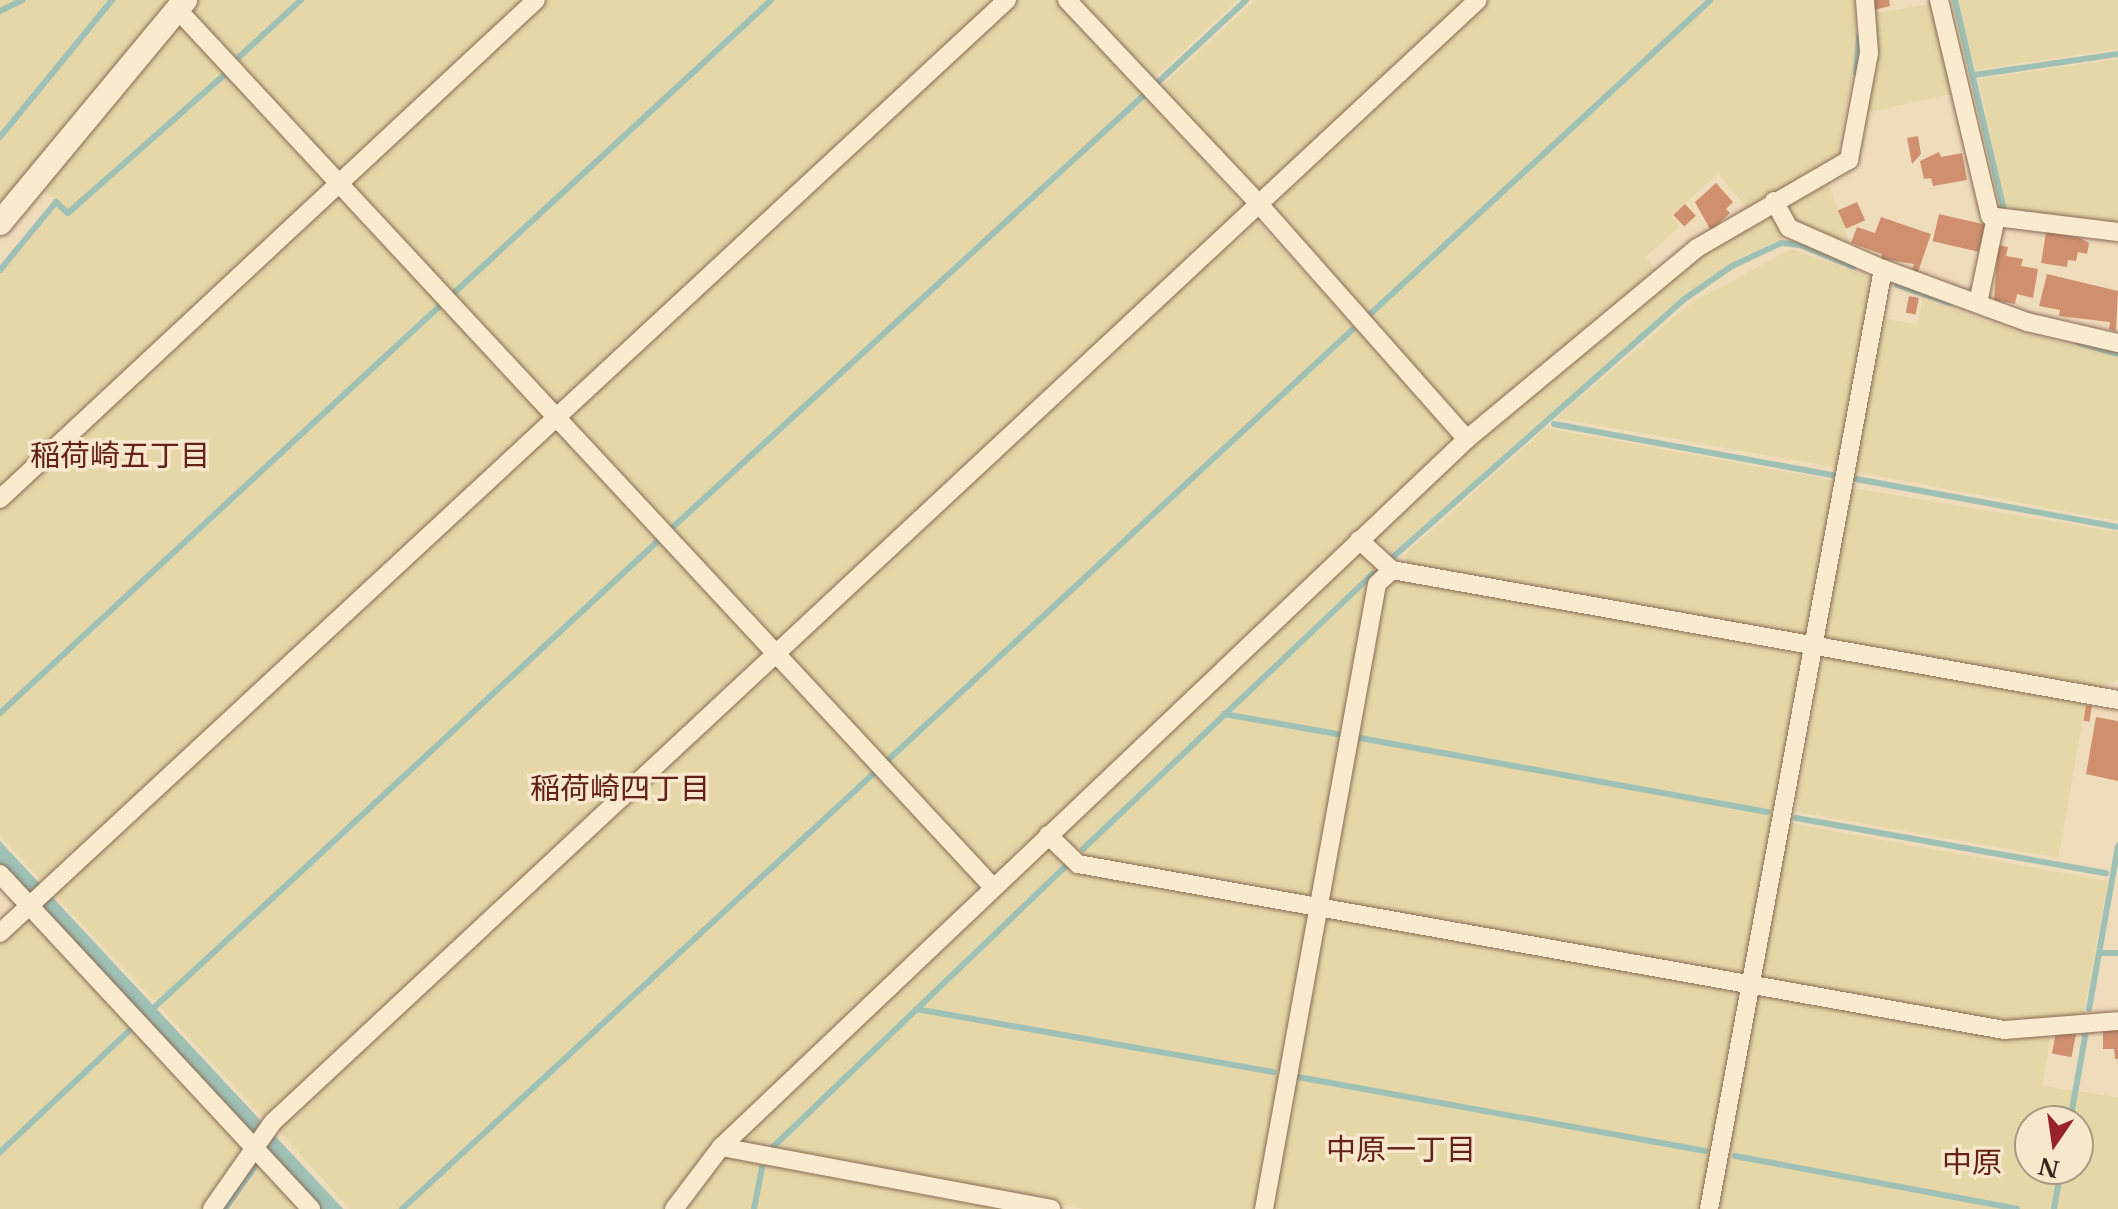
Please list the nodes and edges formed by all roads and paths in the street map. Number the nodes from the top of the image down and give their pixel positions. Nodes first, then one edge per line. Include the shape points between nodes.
1 (536, 0) edge
2 (1007, 0) edge
3 (1067, 0) edge
4 (1478, 0) edge
5 (1865, 0) edge
6 (1939, 0) edge
7 (181, 4) edge
8 (340, 181) junction
9 (1774, 201) junction
10 (1258, 203) junction
11 (1996, 217) junction
12 (0, 223) edge
13 (2118, 232) edge
14 (1883, 269) junction
15 (1978, 303) junction
16 (2118, 343) edge
17 (557, 416) junction
18 (1467, 439) junction
19 (0, 499) edge
20 (1359, 540) junction
21 (1392, 570) junction
22 (1815, 649) junction
23 (774, 651) junction
24 (2118, 700) edge
25 (1048, 835) junction
26 (0, 874) edge
27 (993, 887) junction
28 (29, 906) junction
29 (1318, 908) junction
30 (0, 933) edge
31 (1750, 984) junction
32 (2118, 1021) edge
33 (721, 1147) junction
34 (254, 1149) junction
35 (212, 1209) edge
36 (311, 1209) edge
37 (674, 1209) edge
38 (1051, 1209) edge
39 (1264, 1209) edge
40 (1709, 1209) edge

1 - 8 street
2 - 17 street
3 - 10 street
4 - 10 street
5 - 9 street via 1869,53 1849,160
6 - 11 street via 1990,216
7 - 8 street
7 - 12 street
8 - 17 street
8 - 19 street
9 - 14 street via 1789,228
9 - 18 street via 1652,282
10 - 18 street
10 - 23 street
11 - 13 street
11 - 15 street
14 - 15 street
14 - 22 street
15 - 16 street via 2027,322
17 - 23 street
17 - 28 street
18 - 20 street
20 - 21 street
20 - 25 street
21 - 22 street
21 - 29 street via 1377,584
22 - 24 street
22 - 31 street
23 - 27 street
23 - 34 street via 273,1122
25 - 27 street
25 - 29 street via 1078,864
26 - 28 street
27 - 33 street
28 - 30 street
28 - 34 street
29 - 31 street
29 - 39 street
31 - 32 street via 2004,1030
31 - 40 street
33 - 37 street
33 - 38 street
34 - 35 street
34 - 36 street

